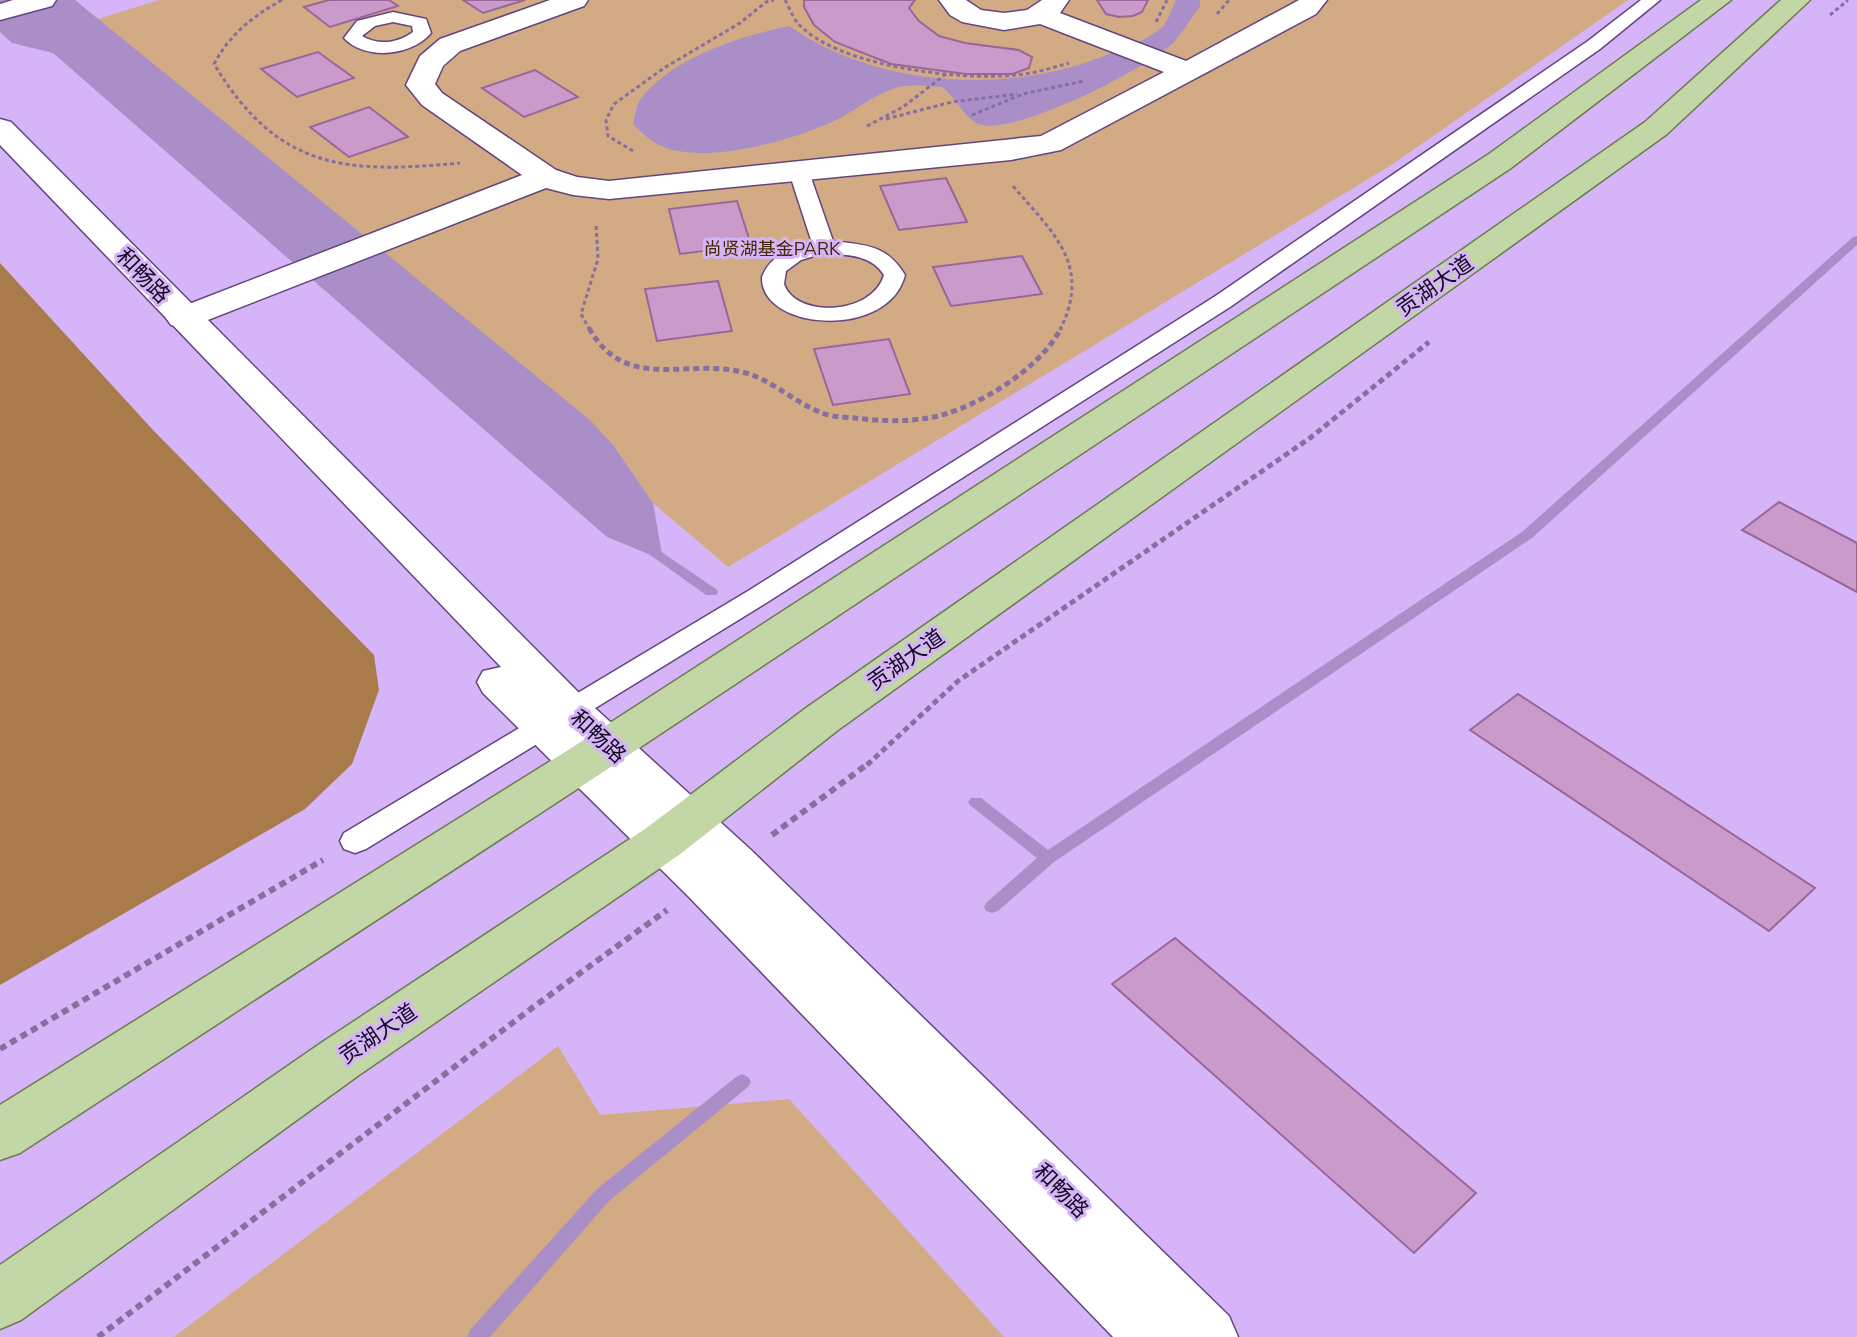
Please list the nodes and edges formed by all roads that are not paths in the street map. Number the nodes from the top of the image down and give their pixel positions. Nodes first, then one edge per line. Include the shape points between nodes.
1 (43, 0) edge
2 (575, 0) edge
3 (952, 0) edge
4 (1314, 0) edge
5 (1652, 0) edge
6 (1718, 0) edge
7 (1797, 0) edge
8 (1049, 7) edge
9 (0, 12) edge
10 (417, 38) dead end
11 (450, 45) junction
12 (1187, 71) junction
13 (0, 128) edge
14 (0, 165) edge
15 (799, 172) junction
16 (545, 177) junction
17 (824, 247) junction
18 (183, 318) junction
19 (556, 719) junction
20 (594, 755) junction
21 (675, 831) junction
22 (355, 841) road end
23 (720, 872) junction
24 (0, 1135) edge
25 (0, 1300) edge
26 (1155, 1337) edge
27 (1207, 1337) edge

1 - 9 street
2 - 11 street
3 - 8 street via 961,12 992,20 1011,21
4 - 12 street
5 - 19 lane via 1222,302
6 - 20 main road via 1500,161
7 - 21 main road, 贡湖大道 via 1656,128 844,703
8 - 12 street
10 - 11 lane
11 - 16 street via 430,62 420,85 432,99
12 - 15 street via 1050,144
13 - 18 street, 和畅路
14 - 19 street, 和畅路
15 - 16 street via 609,190
15 - 17 lane
16 - 18 street
17 - 17 lane via 881,257 896,277 894,288 885,299 851,312 810,312 779,298 771,277 778,266
18 - 19 street, 和畅路
19 - 20 street, 和畅路
19 - 22 lane
20 - 21 street, 和畅路
20 - 24 main road
21 - 23 street, 和畅路
21 - 25 main road, 贡湖大道
23 - 26 street, 和畅路
23 - 27 street, 和畅路

